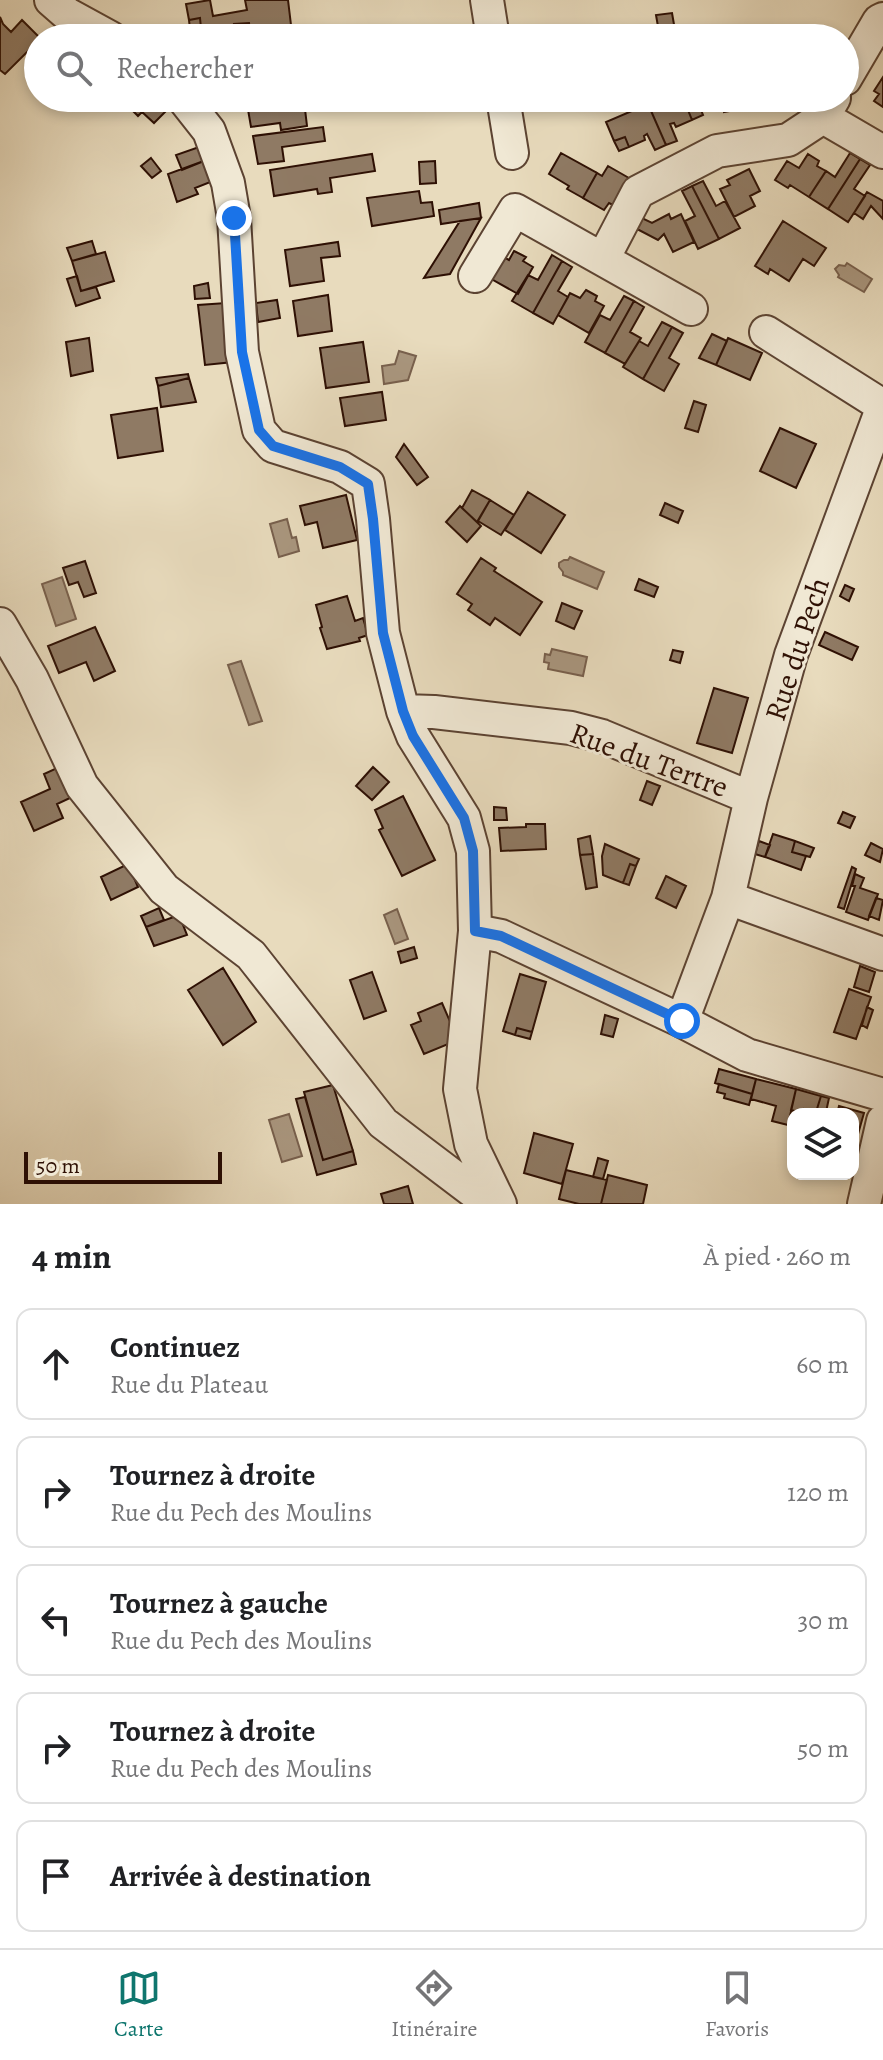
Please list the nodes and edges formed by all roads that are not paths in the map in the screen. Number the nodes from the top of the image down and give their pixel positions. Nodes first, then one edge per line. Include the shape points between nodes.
1 (51, 0) edge
2 (487, 0) edge
3 (883, 19) edge
4 (85, 24) edge
5 (491, 24) edge
6 (859, 55) edge
7 (194, 112) edge
8 (505, 112) edge
9 (823, 112) edge
10 (835, 112) edge
11 (883, 152) edge
12 (512, 153) dead end
13 (603, 259) junction
14 (475, 276) dead end
15 (691, 309) dead end
16 (766, 332) dead end
17 (883, 406) edge
18 (0, 624) edge
19 (403, 711) junction
20 (751, 798) junction
21 (728, 898) junction
22 (475, 931) junction
23 (883, 954) edge
24 (682, 1021) junction
25 (883, 1095) edge
26 (883, 1121) edge
27 (490, 1204) edge
28 (500, 1204) edge
29 (864, 1204) edge

1 - 4 street
2 - 5 street
3 - 6 street
7 - 19 street via 209,131 228,183 242,352 259,430 273,446 340,467 368,484 383,633
8 - 12 street
9 - 13 street via 788,140 717,151 638,192
10 - 11 street
13 - 14 street via 515,210
13 - 15 street
16 - 17 street, Rue du Pech
17 - 20 street, Rue du Pech via 791,655
18 - 27 street via 82,786 164,889 251,955 383,1123
19 - 20 street, Rue du Tertre via 571,728
19 - 22 street via 464,818 473,851
20 - 21 street, Rue du Pech
21 - 23 street
21 - 24 street, Rue du Pech
22 - 24 street via 501,936
22 - 28 street via 460,1089 471,1144
24 - 25 street via 747,1055
26 - 29 street

